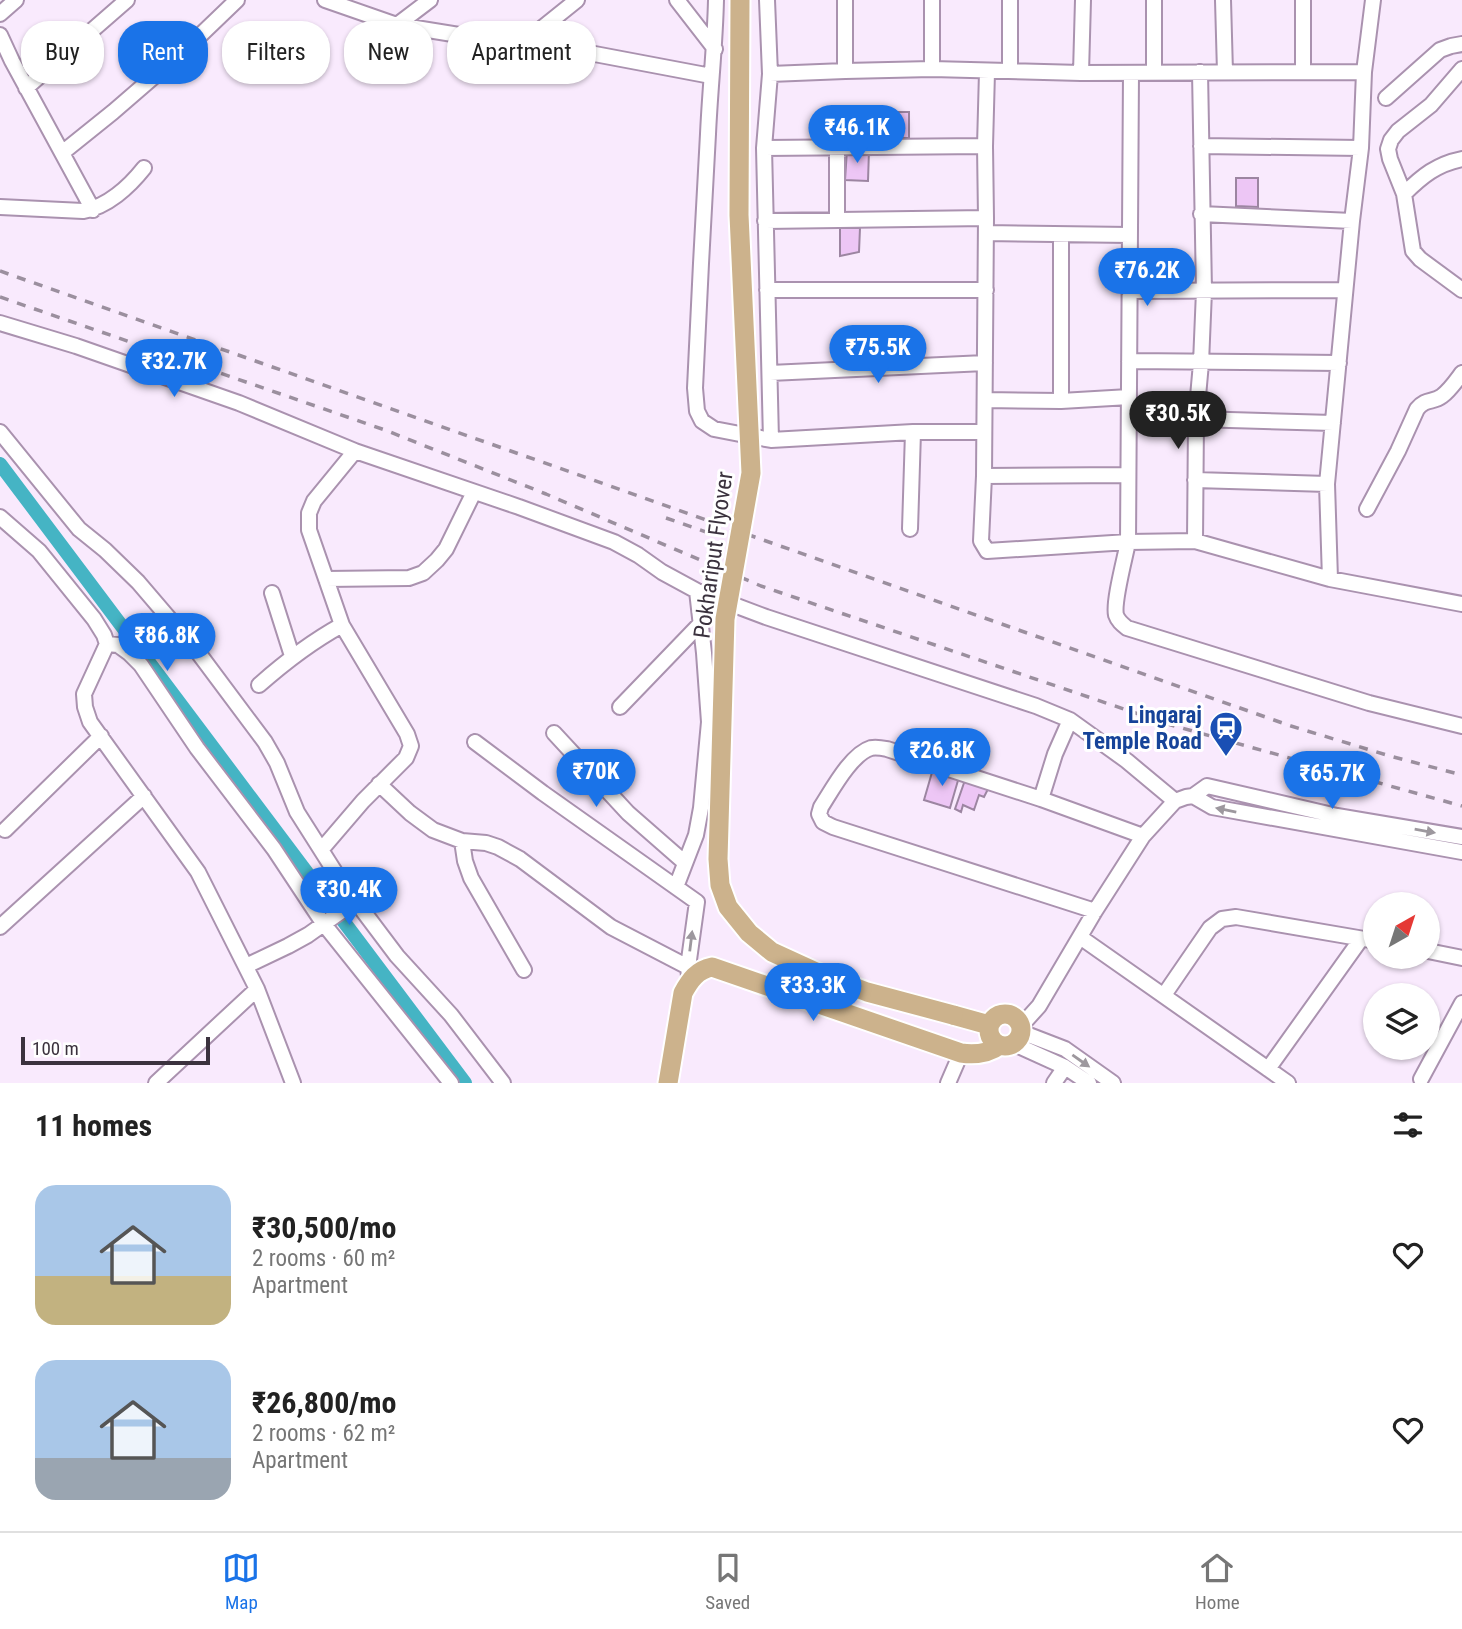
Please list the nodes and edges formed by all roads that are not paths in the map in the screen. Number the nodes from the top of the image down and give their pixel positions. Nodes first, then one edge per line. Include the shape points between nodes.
1 (16, 0) edge
2 (127, 0) edge
3 (237, 0) edge
4 (325, 0) edge
5 (430, 0) edge
6 (577, 0) edge
7 (677, 0) edge
8 (716, 0) edge
9 (740, 0) edge
10 (767, 0) edge
11 (845, 0) edge
12 (932, 0) edge
13 (1010, 0) edge
14 (1083, 0) edge
15 (1154, 0) edge
16 (1223, 0) edge
17 (1303, 0) edge
18 (1373, 0) edge
19 (0, 14) edge
20 (388, 21) edge
21 (401, 21) edge
22 (551, 21) edge
23 (0, 34) edge
24 (1462, 44) edge
25 (715, 48) junction
26 (596, 54) edge
27 (932, 69) junction
28 (1462, 69) edge
29 (845, 71) junction
30 (1010, 71) junction
31 (988, 72) junction
32 (1199, 72) junction
33 (1225, 72) junction
34 (1303, 72) junction
35 (1364, 72) junction
36 (1081, 73) junction
37 (1131, 73) junction
38 (1154, 73) junction
39 (769, 75) junction
40 (711, 76) junction
41 (26, 88) junction
42 (1386, 98) dead end
43 (985, 146) junction
44 (1201, 146) junction
45 (837, 148) junction
46 (1361, 148) junction
47 (764, 149) junction
48 (62, 153) junction
49 (1462, 159) edge
50 (144, 168) dead end
51 (1404, 194) junction
52 (0, 207) edge
53 (93, 209) junction
54 (1201, 214) junction
55 (837, 219) junction
56 (765, 221) junction
57 (1352, 221) junction
58 (986, 226) junction
59 (1061, 235) junction
60 (1130, 235) junction
61 (767, 290) junction
62 (986, 290) junction
63 (1345, 290) junction
64 (1462, 290) edge
65 (1129, 291) junction
66 (1203, 291) junction
67 (0, 323) edge
68 (1129, 360) junction
69 (985, 363) junction
70 (1201, 363) junction
71 (1339, 363) junction
72 (770, 373) junction
73 (1462, 373) edge
74 (1129, 397) junction
75 (985, 401) junction
76 (1061, 401) junction
77 (1196, 419) junction
78 (1332, 423) junction
79 (0, 432) edge
80 (913, 432) junction
81 (984, 432) junction
82 (771, 440) junction
83 (355, 451) junction
84 (1128, 475) junction
85 (984, 476) junction
86 (1195, 480) junction
87 (1327, 484) junction
88 (474, 492) junction
89 (1367, 509) dead end
90 (0, 516) edge
91 (910, 529) dead end
92 (1195, 541) junction
93 (1128, 542) junction
94 (326, 579) junction
95 (1330, 579) junction
96 (697, 591) junction
97 (272, 593) dead end
98 (1462, 604) edge
99 (701, 623) junction
100 (342, 625) junction
101 (107, 644) junction
102 (292, 656) junction
103 (259, 685) dead end
104 (620, 706) dead end
105 (1070, 720) junction
106 (1462, 726) edge
107 (554, 733) dead end
108 (101, 736) junction
109 (475, 742) dead end
110 (379, 784) junction
111 (144, 796) junction
112 (1193, 796) junction
113 (1041, 799) junction
114 (1175, 801) junction
115 (5, 830) dead end
116 (1143, 836) junction
117 (1462, 837) edge
118 (462, 841) junction
119 (321, 850) junction
120 (1462, 852) edge
121 (684, 862) junction
122 (676, 887) junction
123 (355, 902) junction
124 (1096, 911) junction
125 (324, 923) junction
126 (0, 927) edge
127 (1080, 937) junction
128 (1363, 939) edge
129 (1363, 946) edge
130 (1440, 953) edge
131 (1462, 958) edge
132 (246, 966) junction
133 (524, 970) dead end
134 (689, 974) junction
135 (257, 989) junction
136 (1164, 995) junction
137 (1462, 1003) edge
138 (989, 1025) junction
139 (1014, 1037) junction
140 (961, 1054) junction
141 (1065, 1067) junction
142 (1268, 1069) junction
143 (1421, 1079) dead end
144 (156, 1083) edge
145 (292, 1083) edge
146 (450, 1083) edge
147 (503, 1083) edge
148 (668, 1083) edge
149 (948, 1083) edge
150 (1054, 1083) edge
151 (1089, 1083) edge
152 (1113, 1083) edge
153 (1288, 1083) edge

1 - 19 street
2 - 41 street
3 - 48 street
4 - 20 street
5 - 21 street
6 - 22 street
7 - 25 street
8 - 25 street
9 - 138 main road, Pokhariput Flyover, bridge via 739,215 751,473 725,618 720,886 728,908 772,952 867,992
10 - 39 street
11 - 29 street
12 - 27 street
13 - 30 street
14 - 36 street
15 - 38 street
16 - 33 street
17 - 34 street
18 - 35 street
23 - 41 street
24 - 42 street via 1440,50
25 - 40 street
26 - 40 street
27 - 29 street
27 - 31 street
28 - 51 street via 1431,105 1391,140 1390,159
29 - 39 street
30 - 31 street
30 - 36 street
31 - 43 street
32 - 33 street
32 - 38 street
32 - 44 street
33 - 34 street
34 - 35 street
35 - 46 street
36 - 37 street
37 - 38 street
37 - 60 street
39 - 47 street
40 - 82 street via 697,411 714,429
41 - 48 street
43 - 45 street
43 - 58 street
44 - 46 street
44 - 54 street
45 - 47 street
45 - 55 street
46 - 57 street
47 - 56 street
48 - 53 street
49 - 51 street via 1431,169
50 - 53 street
51 - 64 street via 1413,251
52 - 53 street
54 - 57 street
54 - 66 street
55 - 56 street
55 - 58 street
56 - 61 street
57 - 63 street
58 - 59 street
58 - 62 street
59 - 60 street
59 - 76 street
60 - 65 street
61 - 62 street
61 - 72 street
62 - 69 street
63 - 66 street
63 - 71 street
65 - 66 street
65 - 68 street
66 - 70 street
67 - 83 street via 239,403
68 - 70 street
68 - 74 street
69 - 72 street
69 - 75 street
70 - 71 street
70 - 77 street
71 - 78 street
72 - 82 street
73 - 89 street via 1444,395 1417,409
74 - 76 street
74 - 84 street
75 - 76 street
75 - 81 street
77 - 78 street
77 - 86 street
78 - 87 street
79 - 119 street via 79,529 138,582 205,662 265,742 297,813
80 - 81 street
80 - 82 street
80 - 91 street
81 - 85 street
83 - 88 street
83 - 94 street via 309,513 309,530
84 - 85 street
84 - 93 street
85 - 93 street via 981,541 987,551
86 - 87 street
86 - 92 street
87 - 95 street
88 - 94 street via 446,549 422,573 409,578
88 - 96 street via 614,542
90 - 101 street via 39,551 94,619
92 - 93 street
92 - 95 street
93 - 106 street via 1116,609 1116,616 1127,628
94 - 100 street
95 - 98 street
96 - 99 street
96 - 105 street
97 - 102 street
99 - 104 street
99 - 121 street via 709,722 701,807
100 - 102 street
100 - 110 street via 411,746 406,758
101 - 108 street via 84,694 90,722
101 - 125 street via 118,645 141,665
102 - 103 street
105 - 113 street
105 - 114 street
107 - 121 street via 628,813
108 - 111 street
108 - 115 street
109 - 122 street
110 - 118 street via 433,831
110 - 119 street
111 - 126 street
111 - 132 street via 198,872
112 - 114 street
112 -> 117 street via 1207,786 1337,816
120 -> 112 street via 1212,807
113 - 116 street
113 - 124 street via 872,748 850,765 819,814 833,827
114 - 116 street
116 - 124 street
118 - 133 street via 471,878
118 - 134 street via 486,843 520,859 611,927
119 - 123 street
121 - 122 street
134 -> 122 street via 697,902
123 - 125 street
123 - 147 street
124 - 127 street
125 - 132 street
125 - 146 street
127 - 136 street
127 - 139 street via 1039,1006
128 - 136 street via 1236,917 1222,919 1210,928
129 - 142 street
130 - 131 street
132 - 135 street
134 - 140 main road via 712,967
134 - 148 main road
135 - 144 street
135 - 145 street
136 - 142 street
137 - 143 street
138 - 139 main road via 992,1040
138 - 139 main road via 1005,1014 1015,1018
139 - 140 main road via 986,1053
139 - 141 street
139 -> 152 street via 1065,1049
140 - 149 street
141 - 150 street
141 - 151 street
142 - 153 street

